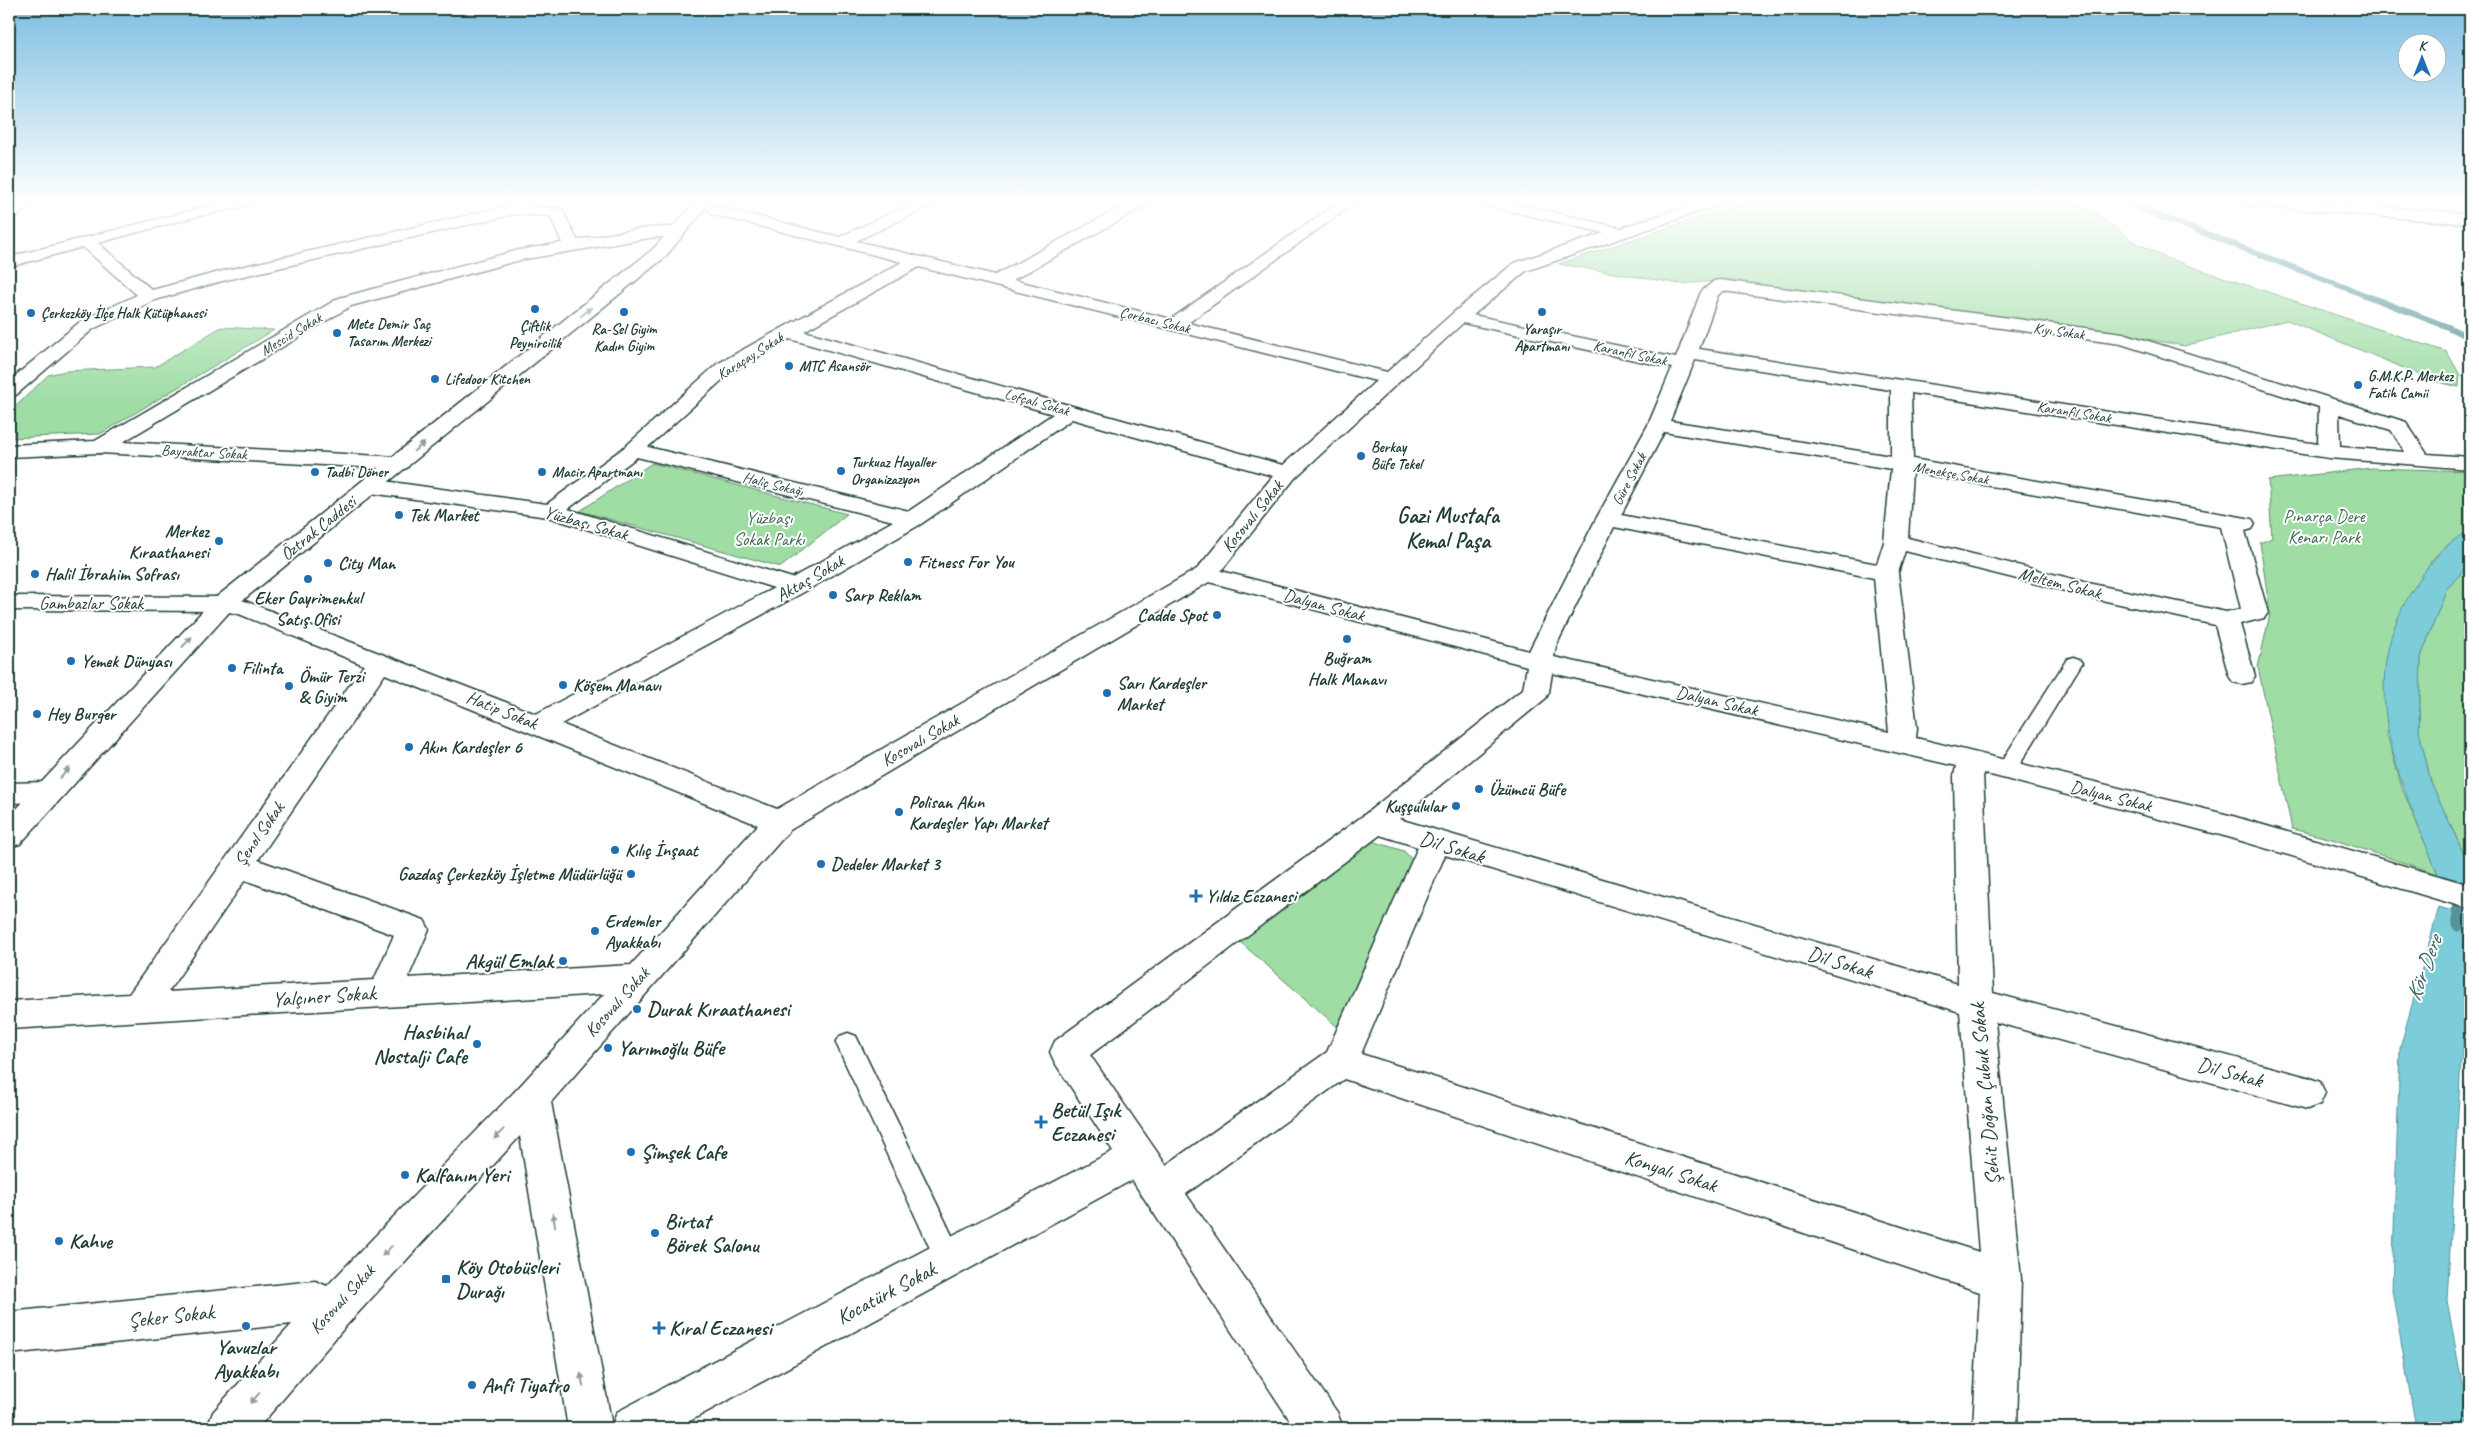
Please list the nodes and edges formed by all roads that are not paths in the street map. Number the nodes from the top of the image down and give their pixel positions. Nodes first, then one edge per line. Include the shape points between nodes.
1 (116, 267) edge
2 (259, 267) edge
3 (474, 267) edge
4 (642, 267) edge
5 (906, 267) edge
6 (942, 267) edge
7 (1023, 267) edge
8 (1257, 267) edge
9 (1519, 267) edge
10 (998, 281) junction
11 (1710, 292) joint
12 (150, 296) junction
13 (1459, 316) junction
14 (1174, 325) junction
15 (786, 332) junction
16 (1686, 359) junction
17 (1390, 379) junction
18 (1901, 385) junction
19 (9, 391) edge
20 (2329, 404) junction
21 (1069, 412) junction
22 (1658, 425) junction
23 (100, 447) junction
24 (633, 450) junction
25 (9, 451) edge
26 (2328, 452) junction
27 (2420, 460) junction
28 (399, 463) junction
29 (2470, 463) edge
30 (1902, 464) junction
31 (1287, 473) junction
32 (370, 486) junction
33 (551, 511) junction
34 (913, 518) junction
35 (1607, 519) junction
36 (1896, 542) junction
37 (1886, 573) junction
38 (1206, 574) junction
39 (795, 588) junction
40 (9, 604) edge
41 (223, 604) junction
42 (2226, 620) junction
43 (380, 661) junction
44 (1542, 662) junction
45 (2073, 663) dead end
46 (2242, 676) dead end
47 (538, 725) junction
48 (1901, 743) junction
49 (1971, 760) junction
50 (2007, 769) junction
51 (47, 792) junction
52 (9, 793) edge
53 (779, 822) junction
54 (1375, 824) junction
55 (9, 836) edge
56 (1435, 842) junction
57 (238, 865) junction
58 (2470, 897) edge
59 (639, 978) junction
60 (385, 992) junction
61 (1976, 1003) junction
62 (139, 1007) junction
63 (9, 1015) edge
64 (848, 1043) dead end
65 (1340, 1062) junction
66 (2307, 1093) dead end
67 (532, 1098) junction
68 (1138, 1157) junction
69 (1161, 1190) junction
70 (949, 1259) junction
71 (2001, 1280) junction
72 (330, 1312) junction
73 (9, 1333) edge
74 (229, 1428) edge
75 (590, 1428) edge
76 (633, 1428) edge
77 (1321, 1428) edge
78 (1995, 1428) edge

1 - 12 street
2 - 12 street
3 - 23 street, Mescid Sokak via 345,302
28 -> 4 street, Öztrak Caddesi
5 - 15 street, Karaçay Sokak
6 - 10 street, Çorbacı Sokak
7 - 10 street
8 - 14 street
9 - 13 street, Kosovalı Sokak
10 - 14 street, Çorbacı Sokak
11 - 16 street, Güre Sokak
11 - 20 street, Kıyı Sokak via 1720,285 2124,339
12 - 19 street via 87,325
13 - 16 street, Karanfil Sokak
13 - 17 street, Kosovalı Sokak
14 - 17 street, Çorbacı Sokak
15 - 21 street, Lofçalı Sokak
15 - 24 street, Karaçay Sokak via 724,368
16 - 18 street, Karanfil Sokak
16 - 22 street, Güre Sokak
17 - 31 street, Kosovalı Sokak
18 - 26 street, Karanfil Sokak
18 - 30 street
20 - 26 street
20 - 27 street, Kıyı Sokak via 2399,426
21 - 31 street, Lofçalı Sokak
21 - 34 street, Aktaş Sokak
22 - 30 street, Menekşe Sokak
22 - 35 street, Güre Sokak
23 - 25 street, Bayraktar Sokak
23 - 28 street, Bayraktar Sokak
24 - 33 street, Karaçay Sokak
24 - 34 street, Haliç Sokağı
26 - 27 street, Karanfil Sokak
27 - 29 street, Karanfil Sokak
28 - 32 street, Öztrak Caddesi
30 - 36 street
30 - 42 street, Menekşe Sokak via 2237,523 2255,614
31 - 38 street, Kosovalı Sokak
32 - 33 street, Yüzbaşı Sokak
32 - 41 street, Öztrak Caddesi
33 - 39 street, Yüzbaşı Sokak
34 - 39 street, Aktaş Sokak
35 - 37 street
35 - 44 street, Güre Sokak via 1543,646
36 - 37 street
36 - 42 street, Meltem Sokak
37 - 48 street via 1903,728
38 - 44 street, Dalyan Sokak
38 - 53 street, Kosovalı Sokak
39 - 47 street, Aktaş Sokak
40 - 41 street, Gambazlar Sokak
41 - 43 street, Hatip Sokak via 245,608
51 -> 41 street, Öztrak Caddesi
42 - 46 street
43 - 47 street, Hatip Sokak
43 - 57 street, Şenol Sokak
44 - 48 street, Dalyan Sokak
44 - 54 street, Güre Sokak via 1536,692
45 - 50 lane
47 - 53 street, Hatip Sokak
48 - 49 street, Dalyan Sokak
49 - 50 street, Dalyan Sokak
49 - 61 street, Şehit Doğan Çubuk Sokak via 1968,776
50 - 58 street, Dalyan Sokak via 2229,826
51 - 52 street
51 - 55 street, Öztrak Caddesi
53 - 59 street, Kosovalı Sokak
54 - 56 street, Dil Sokak
54 - 68 street, Güre Sokak via 1068,1052
56 - 61 street, Dil Sokak
56 - 65 street
57 - 60 street via 413,929
57 - 62 street, Şenol Sokak
59 - 60 street, Yalçıner Sokak
59 - 67 street, Kosovalı Sokak
60 - 62 street, Yalçıner Sokak
61 - 66 street, Dil Sokak
61 - 71 street, Şehit Doğan Çubuk Sokak
62 - 63 street, Yalçıner Sokak
64 - 70 lane
65 - 69 street
65 - 71 street, Konyalı Sokak
67 -> 72 street, Kosovalı Sokak
75 -> 67 street
68 - 69 street
68 - 70 street, Kocatürk Sokak
69 - 77 street
70 - 76 street, Kocatürk Sokak
71 - 78 street, Şehit Doğan Çubuk Sokak
72 - 73 street, Şeker Sokak via 315,1301
72 -> 74 street, Kosovalı Sokak

